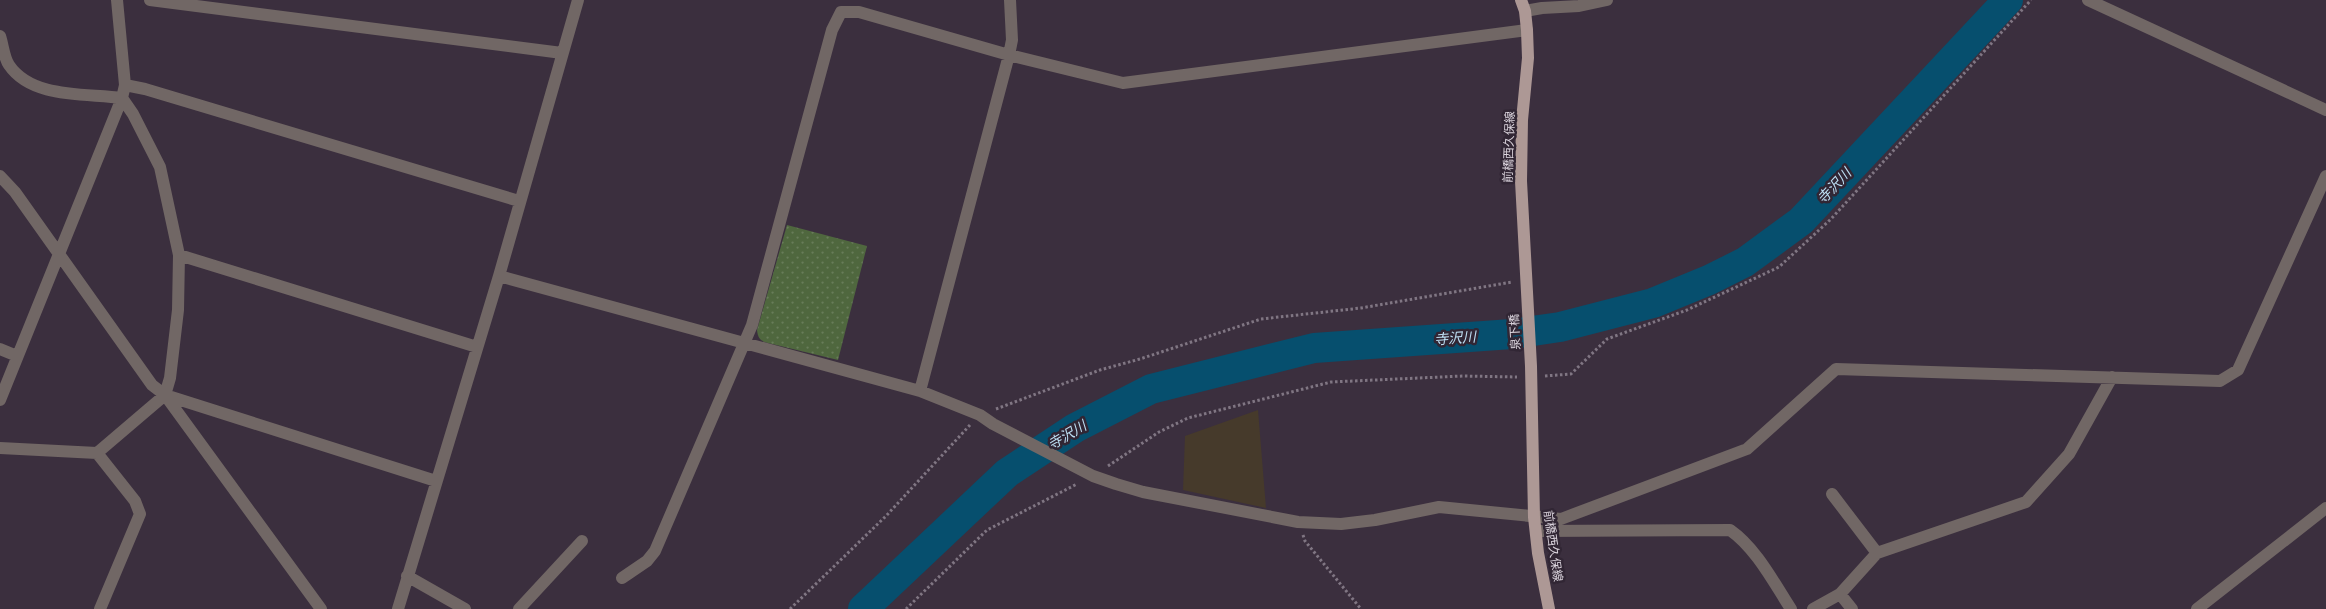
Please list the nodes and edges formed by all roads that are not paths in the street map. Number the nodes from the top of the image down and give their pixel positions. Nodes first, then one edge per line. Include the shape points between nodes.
1 (117, 0) edge
2 (150, 0) edge
3 (578, 0) edge
4 (1010, 0) edge
5 (1606, 0) edge
6 (2088, 0) edge
7 (1523, 5) edge
8 (1527, 30) junction
9 (0, 36) edge
10 (562, 53) junction
11 (1009, 55) junction
12 (123, 92) junction
13 (2326, 110) edge
14 (0, 176) edge
15 (2326, 176) edge
16 (519, 201) junction
17 (179, 255) junction
18 (59, 257) junction
19 (499, 276) junction
20 (1527, 296) joint
21 (745, 343) junction
22 (477, 347) junction
23 (0, 349) edge
24 (18, 356) junction
25 (1531, 372) joint
26 (2112, 377) junction
27 (920, 391) junction
28 (165, 395) junction
29 (0, 400) edge
30 (0, 448) edge
31 (97, 453) junction
32 (436, 481) junction
33 (1832, 494) dead end
34 (2326, 508) edge
35 (1534, 517) junction
36 (1536, 531) junction
37 (582, 541) dead end
38 (1877, 553) junction
39 (407, 576) junction
40 (622, 578) dead end
41 (1840, 594) junction
42 (100, 609) edge
43 (321, 609) edge
44 (398, 609) edge
45 (465, 609) edge
46 (519, 609) edge
47 (1549, 609) edge
48 (1792, 609) edge
49 (1813, 609) edge
50 (1852, 609) edge
51 (2197, 609) edge

1 - 12 street
2 - 10 street
3 - 10 street
4 - 11 street via 1012,40
5 - 7 street via 1579,6 1542,8
6 - 13 street
7 - 8 main road, 前橋西久保線
8 - 11 street via 1123,83
8 - 20 main road, 前橋西久保線 via 1521,181
9 - 12 street via 8,64 19,77 32,85 62,92
10 - 16 street
11 - 21 street via 859,12 841,12 832,30
11 - 27 street
12 - 16 street via 145,90
12 - 17 street via 160,168
12 - 18 street
14 - 18 street via 15,192
15 - 26 street via 2238,370 2220,381
16 - 19 street
17 - 22 street
17 - 28 street via 178,310
18 - 24 street
18 - 28 street via 152,385
19 - 21 street
19 - 22 street
20 - 25 main road, 泉下橋
21 - 27 street
21 - 40 street via 655,550 647,561
22 - 32 street
23 - 24 street
24 - 29 street
25 - 35 main road, 前橋西久保線
26 - 35 street via 1836,369 1747,448 1561,519
26 - 38 street via 2069,454 2026,502
27 - 35 street via 980,414 993,424 1093,476 1143,492 1298,522 1341,524 1439,507
28 - 31 street
28 - 32 street
28 - 43 street
30 - 31 street
31 - 42 street via 135,501 140,514
32 - 39 street
33 - 38 street
34 - 51 street
35 - 36 main road, 前橋西久保線
36 - 47 main road, 前橋西久保線
36 - 48 street via 1730,530 1756,557
37 - 46 street
38 - 41 street
39 - 44 street
39 - 45 street
41 - 49 street
41 - 50 street

